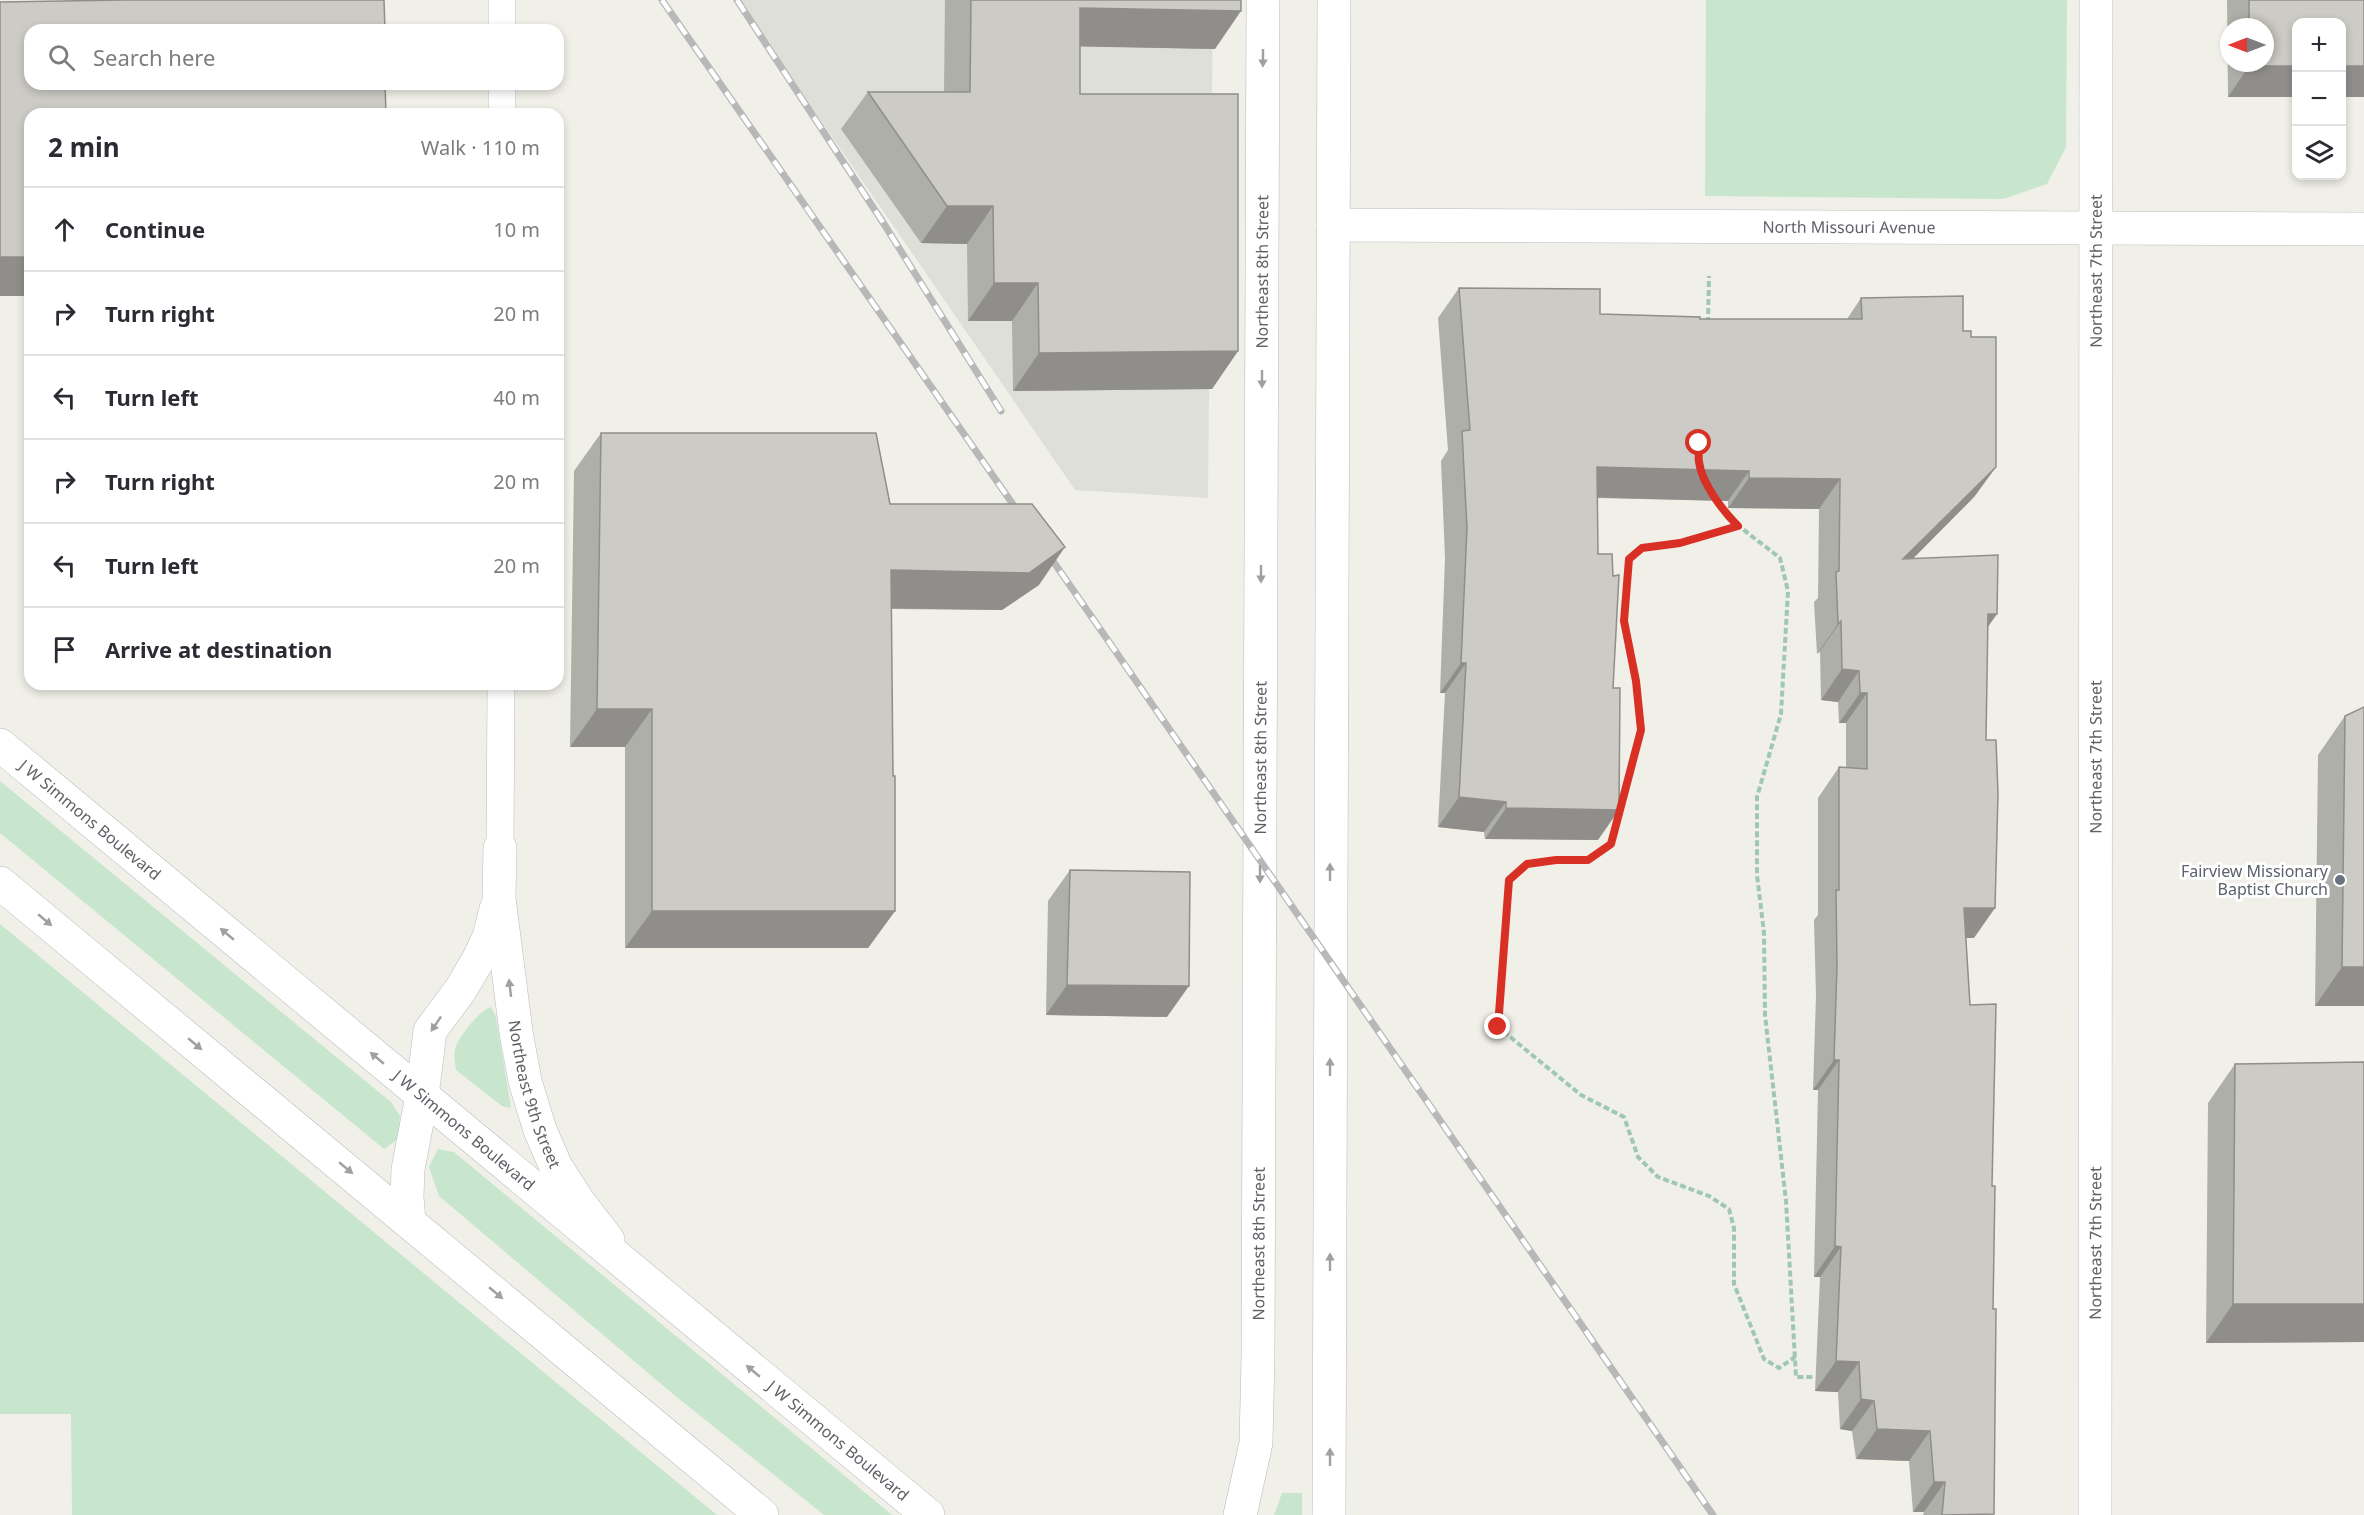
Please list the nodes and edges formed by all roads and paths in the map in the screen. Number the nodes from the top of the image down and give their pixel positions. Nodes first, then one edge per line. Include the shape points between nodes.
1 (502, 0) edge
2 (1263, 0) edge
3 (1334, 0) edge
4 (2096, 0) edge
5 (502, 24) edge
6 (502, 90) edge
7 (502, 108) edge
8 (1333, 225) junction
9 (2094, 228) junction
10 (2364, 230) edge
11 (1709, 276) dead end
12 (1708, 323) edge
13 (1713, 493) edge
14 (1738, 526) junction
15 (501, 690) edge
16 (0, 745) edge
17 (500, 848) joint
18 (0, 883) edge
19 (499, 898) junction
20 (422, 1096) junction
21 (409, 1221) junction
22 (629, 1268) junction
23 (1795, 1357) junction
24 (1815, 1377) dead end
25 (762, 1515) edge
26 (928, 1515) edge
27 (1240, 1515) edge
28 (1329, 1515) edge
29 (2095, 1515) edge

1 - 5 lane
2 -> 27 street, Northeast 8th Street via 1258,1357 1256,1443
3 - 8 street
4 - 9 street, Northeast 7th Street
6 - 7 lane
8 - 9 street, North Missouri Avenue
28 -> 8 street
9 - 10 street, North Missouri Avenue
9 - 29 street, Northeast 7th Street
11 - 12 path
13 - 14 path via 1721,509
14 - 23 path via 1780,558 1788,591 1781,714 1757,797 1757,875 1764,933 1765,1015 1786,1201
14 - 23 path via 1680,543 1642,548 1629,559 1624,621 1641,730 1611,844 1588,860 1527,864 1509,880 1498,1027 1581,1095 1624,1117 1638,1157 1658,1177 1709,1196 1729,1209 1734,1228 1734,1284 1764,1359 1779,1368
15 - 17 lane
20 -> 16 street, J W Simmons Boulevard
17 - 19 street, Northeast 9th Street
18 -> 21 street
19 -> 20 street, Northeast 9th Street via 489,937 478,960 430,1031
22 -> 19 street, Northeast 9th Street via 556,1167 540,1130 516,1032
20 - 21 street, Northeast 9th Street via 408,1169
20 - 22 street, J W Simmons Boulevard
21 -> 25 street
26 -> 22 street, J W Simmons Boulevard
23 - 24 path via 1796,1377

